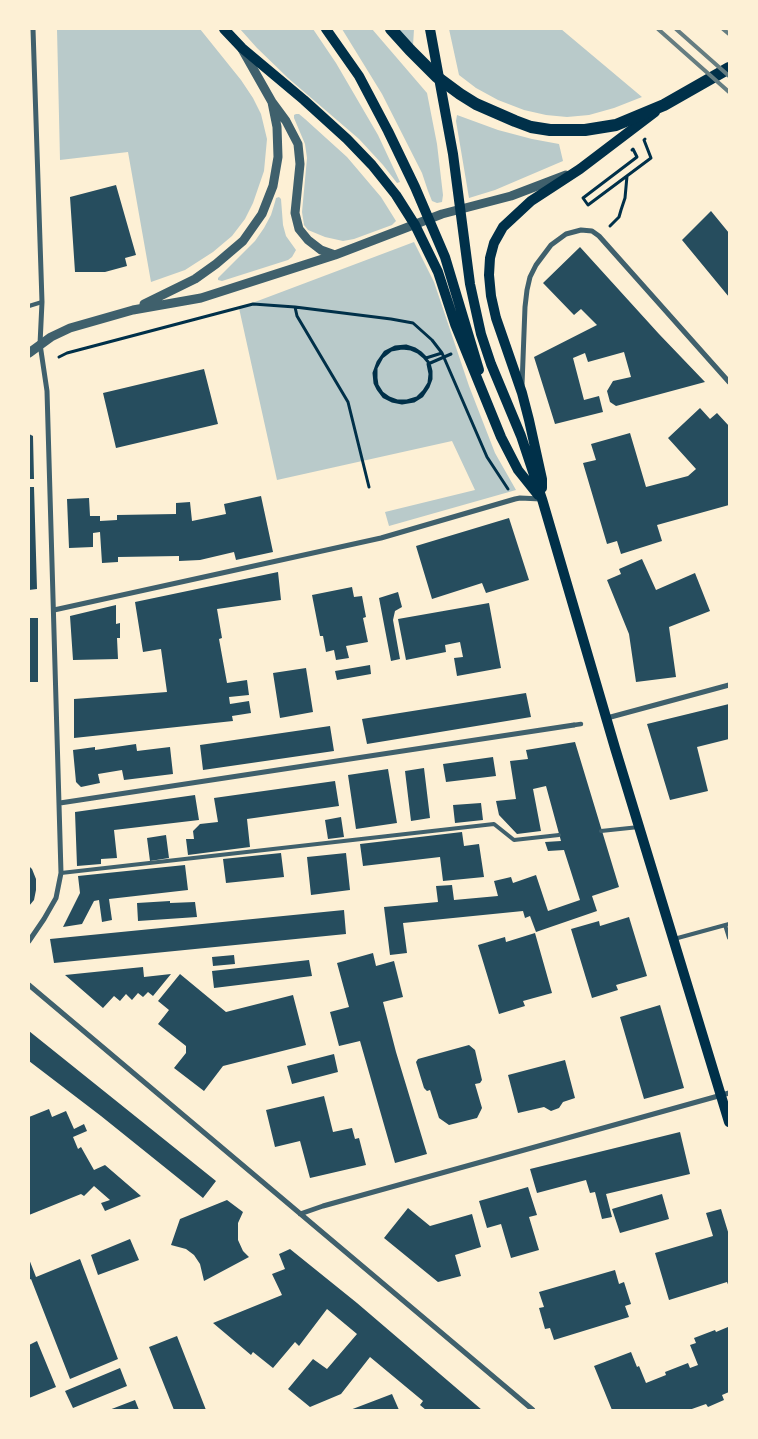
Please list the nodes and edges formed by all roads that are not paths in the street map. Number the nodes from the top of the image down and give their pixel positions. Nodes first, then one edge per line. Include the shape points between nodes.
1 (33, 29) edge
2 (224, 29) edge
3 (326, 29) edge
4 (391, 29) edge
5 (430, 29) edge
6 (242, 48) junction
7 (729, 68) edge
8 (272, 102) junction
9 (664, 105) junction
10 (580, 169) junction
11 (335, 255) junction
12 (42, 302) junction
13 (29, 306) edge
14 (133, 310) junction
15 (40, 344) junction
16 (29, 353) edge
17 (729, 382) edge
18 (522, 393) junction
19 (491, 417) junction
20 (542, 499) junction
21 (54, 610) junction
22 (729, 685) edge
23 (606, 719) junction
24 (582, 724) dead end
25 (574, 725) joint
26 (60, 803) junction
27 (639, 827) junction
28 (601, 831) dead end
29 (559, 835) dead end
30 (61, 873) junction
31 (727, 924) edge
32 (729, 938) edge
33 (674, 939) junction
34 (29, 941) edge
35 (29, 985) edge
36 (725, 1094) edge
37 (729, 1122) edge
38 (300, 1214) junction
39 (533, 1410) edge

1 - 12 street
2 - 6 main road
3 - 19 main road via 359,76 388,131 445,257
4 - 9 main road via 427,67 460,94 532,127 584,130 616,124
5 - 20 main road via 453,154 475,308 488,356 521,436
6 - 8 street
6 - 19 main road via 347,139 396,195 438,272
7 - 9 main road
8 - 11 street via 298,144 300,164 295,213 299,229 321,250
8 - 14 street via 278,144 276,171 268,201 253,228 230,253 196,279
9 - 10 main road
10 - 11 street via 511,196 442,214
10 - 18 main road via 531,201 503,227 490,258 488,275 496,318
11 - 14 street via 201,298
12 - 13 lane
12 - 15 street
14 - 15 street via 60,331
15 - 16 street
15 - 21 street via 47,391
17 - 18 street via 599,236 581,230 566,234 551,245 530,277 524,307
18 - 20 main road via 542,479
19 - 20 main road via 518,470
20 - 21 street via 515,499 381,538
20 - 23 main road
21 - 26 street
22 - 23 street
23 - 27 main road
24 - 25 street
25 - 26 street
26 - 30 street
27 - 28 lane
27 - 33 main road
29 - 30 lane via 514,840 494,824
30 - 34 street via 56,898
31 - 32 lane
31 - 33 lane
33 - 36 main road
35 - 38 street
36 - 37 main road
36 - 38 street
38 - 39 street

